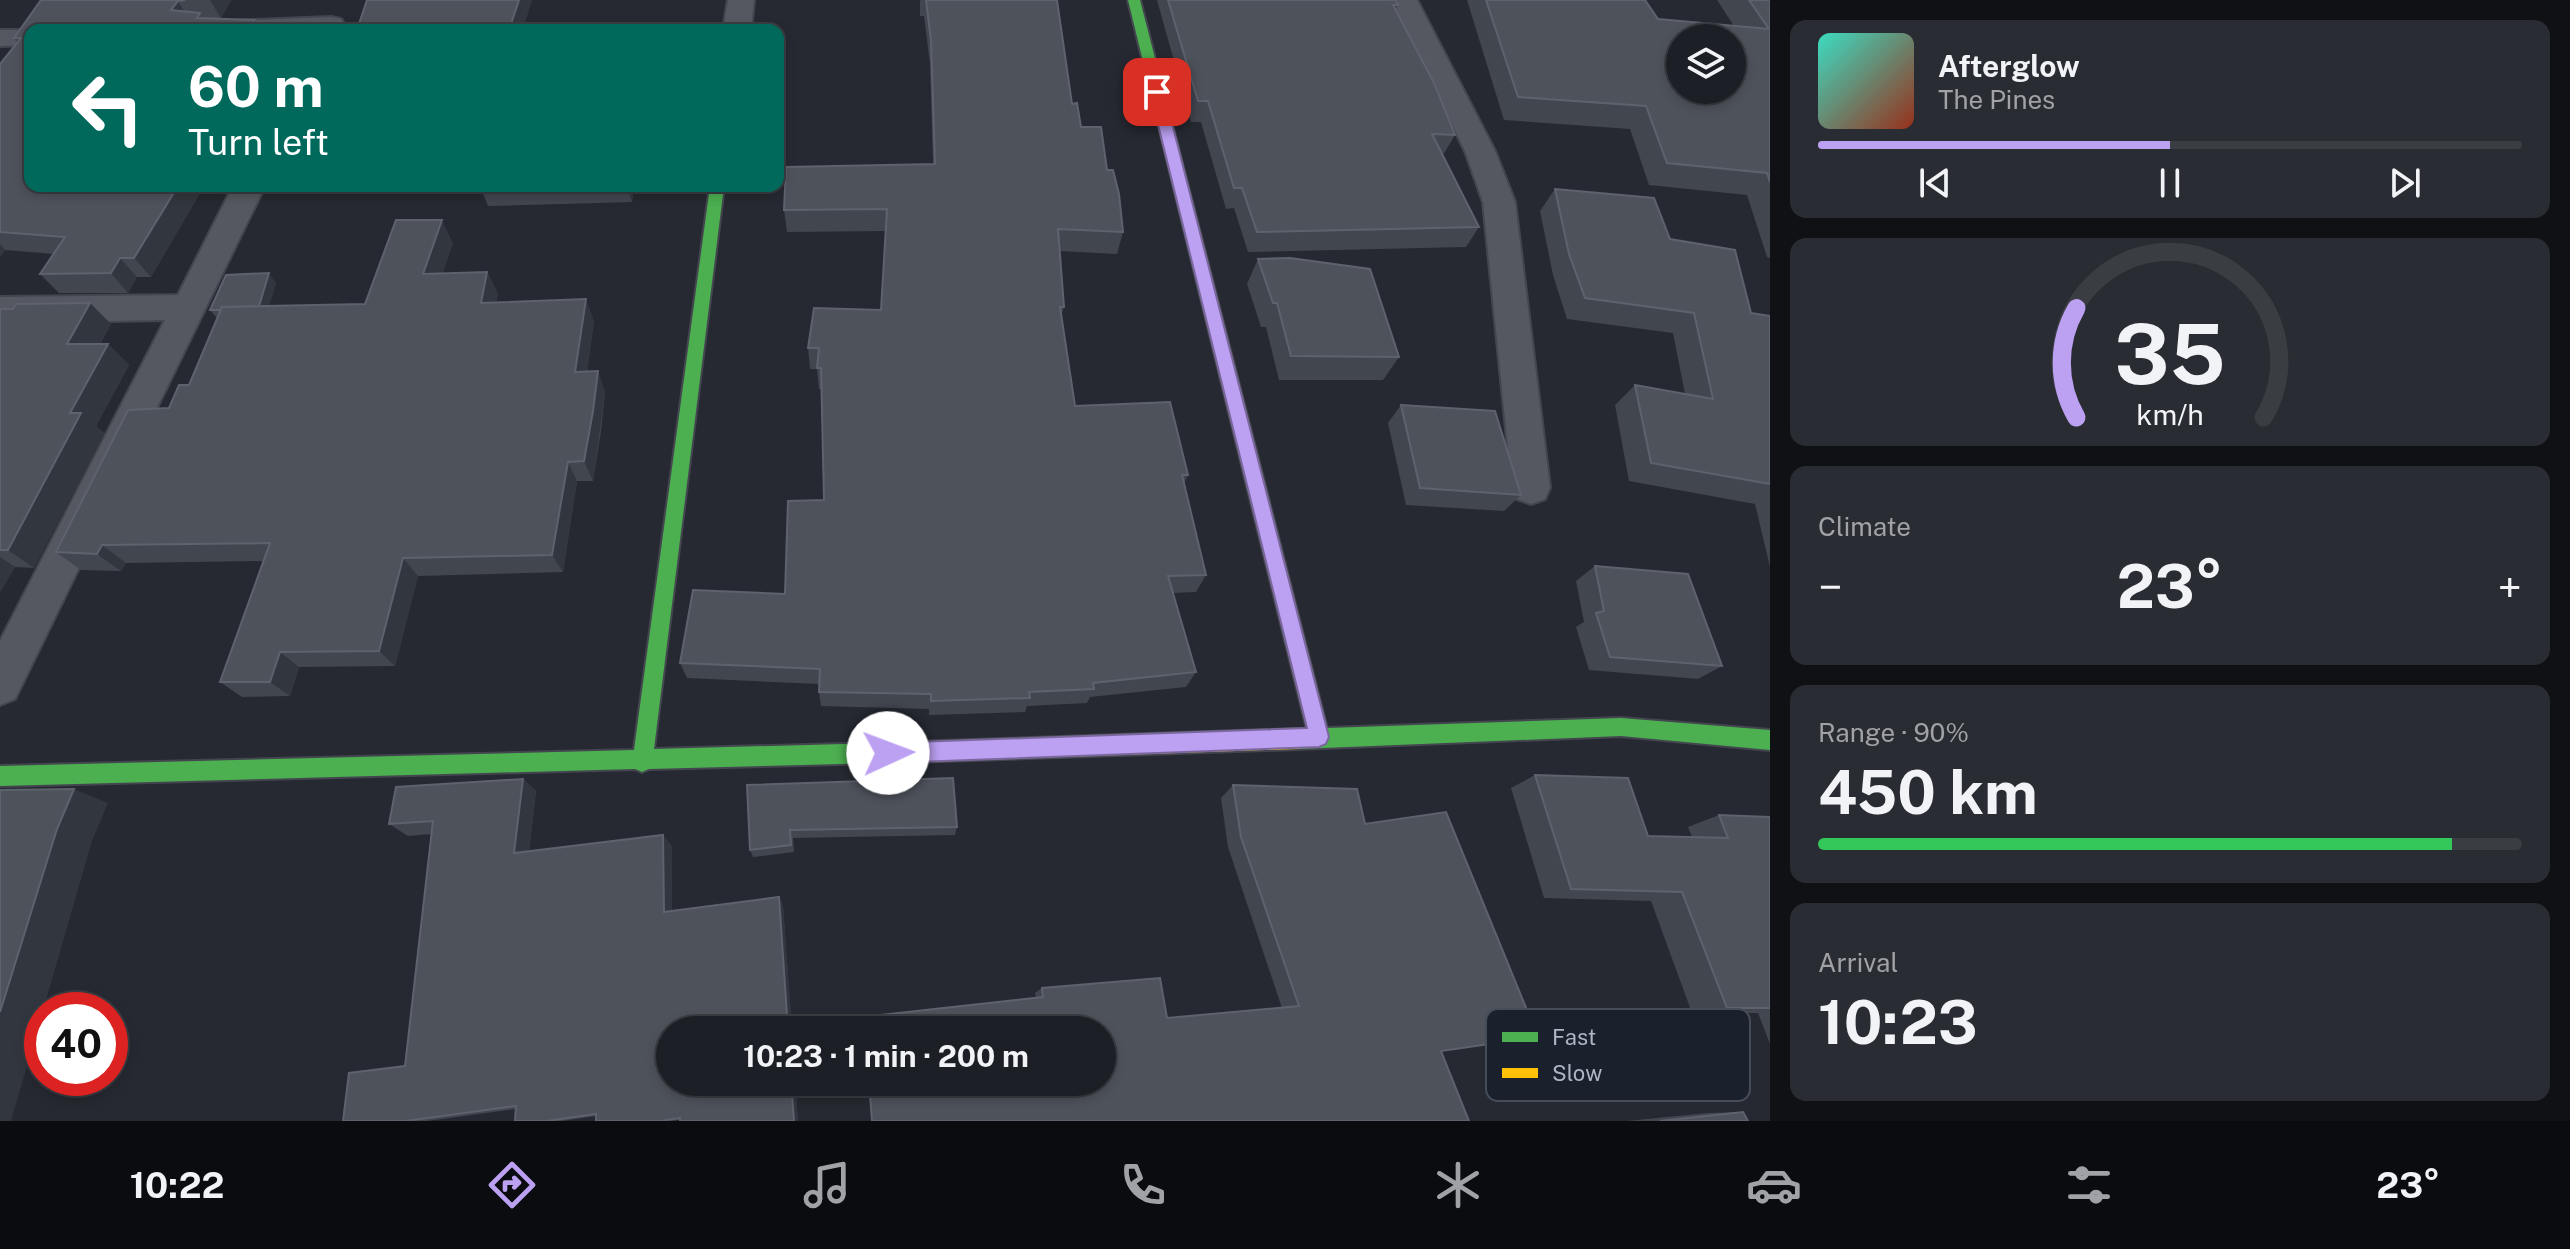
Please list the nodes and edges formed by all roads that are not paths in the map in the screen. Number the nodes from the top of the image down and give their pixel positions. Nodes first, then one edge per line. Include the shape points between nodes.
1 (345, 0) edge
2 (741, 0) edge
3 (1134, 0) edge
4 (1404, 0) edge
5 (331, 24) edge
6 (738, 24) edge
7 (24, 37) edge
8 (0, 38) edge
9 (246, 192) edge
10 (716, 192) edge
11 (188, 307) junction
12 (0, 310) edge
13 (1531, 488) dead end
14 (0, 685) edge
15 (1319, 737) junction
16 (1770, 740) edge
17 (642, 762) junction
18 (0, 776) edge

1 - 5 street
2 - 6 street
3 - 15 street
4 - 13 street via 1480,151 1499,202
7 - 8 street
9 - 11 street
10 - 17 street
11 - 12 street
11 - 14 street
15 - 16 street via 1621,727
15 - 17 street
17 - 18 street

